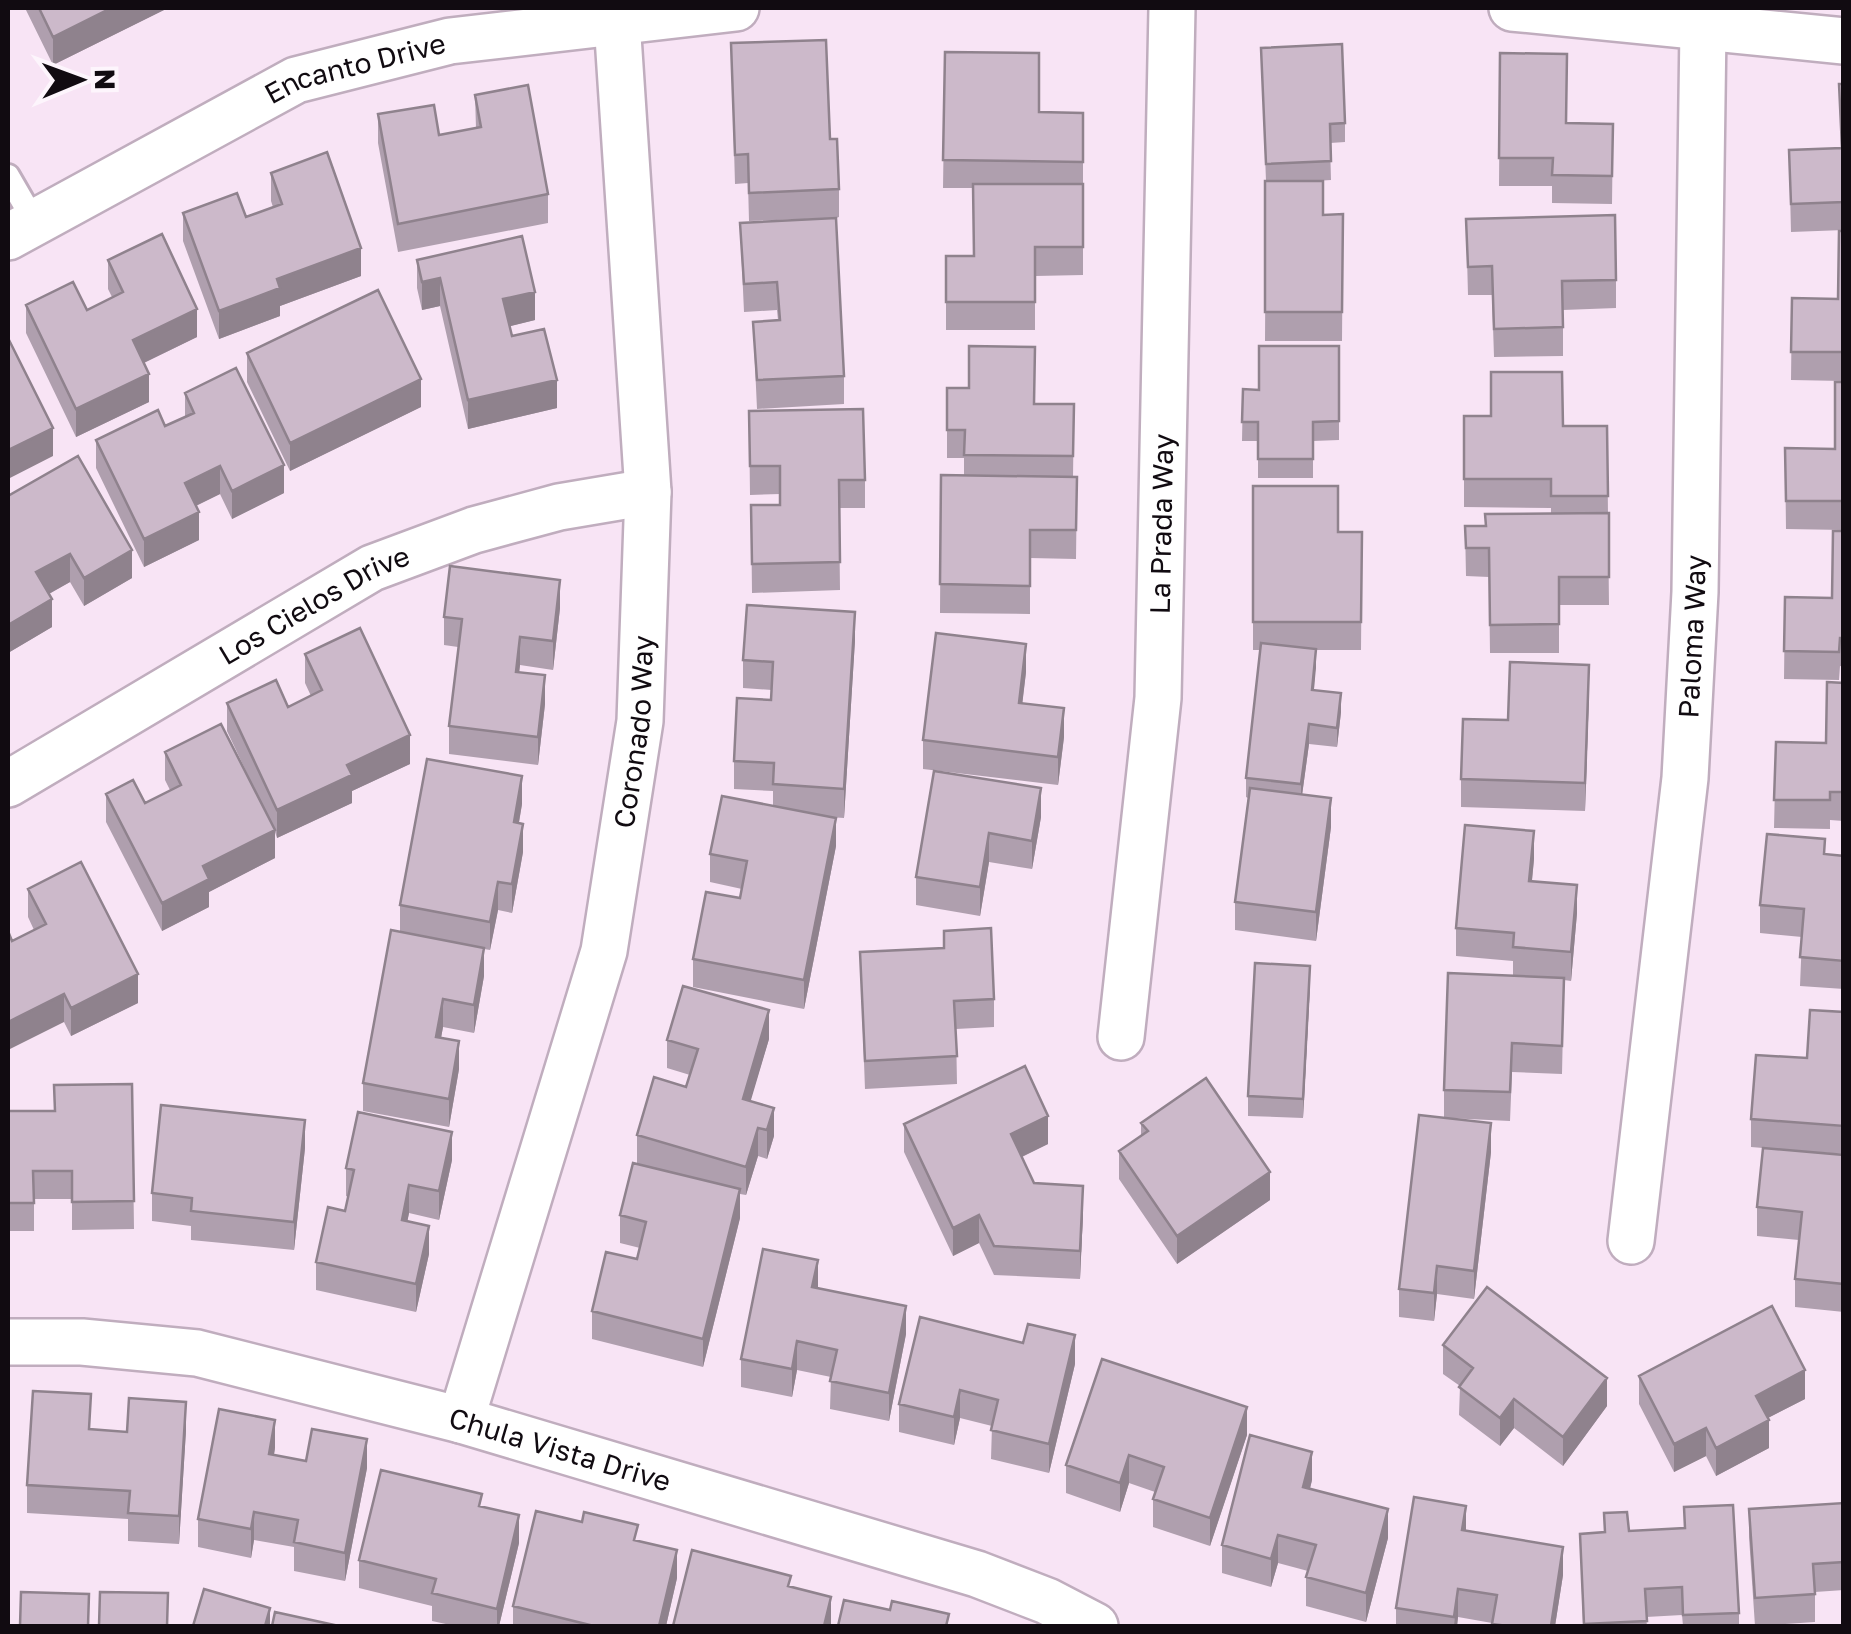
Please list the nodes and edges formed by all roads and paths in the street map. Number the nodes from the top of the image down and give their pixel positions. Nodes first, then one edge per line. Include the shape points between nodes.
1 (736, 8) edge
2 (1172, 8) edge
3 (1512, 8) edge
4 (616, 14) edge
5 (480, 22) edge
6 (1703, 28) junction
7 (1844, 41) edge
8 (8, 176) edge
9 (21, 230) edge
10 (648, 492) junction
11 (8, 784) edge
12 (1121, 1037) dead end
13 (1631, 1242) dead end
14 (8, 1342) edge
15 (461, 1420) junction
16 (1094, 1626) edge

1 - 4 street, Encanto Drive
2 - 12 street, La Prada Way via 1158,698
3 - 6 street
4 - 5 street, Encanto Drive
4 - 10 street, Coronado Way
5 - 9 street, Encanto Drive via 296,80
6 - 7 street
6 - 13 street, Paloma Way via 1695,592 1685,778
8 - 9 lane
10 - 11 street, Los Cielos Drive via 474,530 372,568
10 - 15 street, Coronado Way via 640,721 604,951
14 - 15 street, Chula Vista Drive via 197,1353
15 - 16 street, Chula Vista Drive via 978,1574

